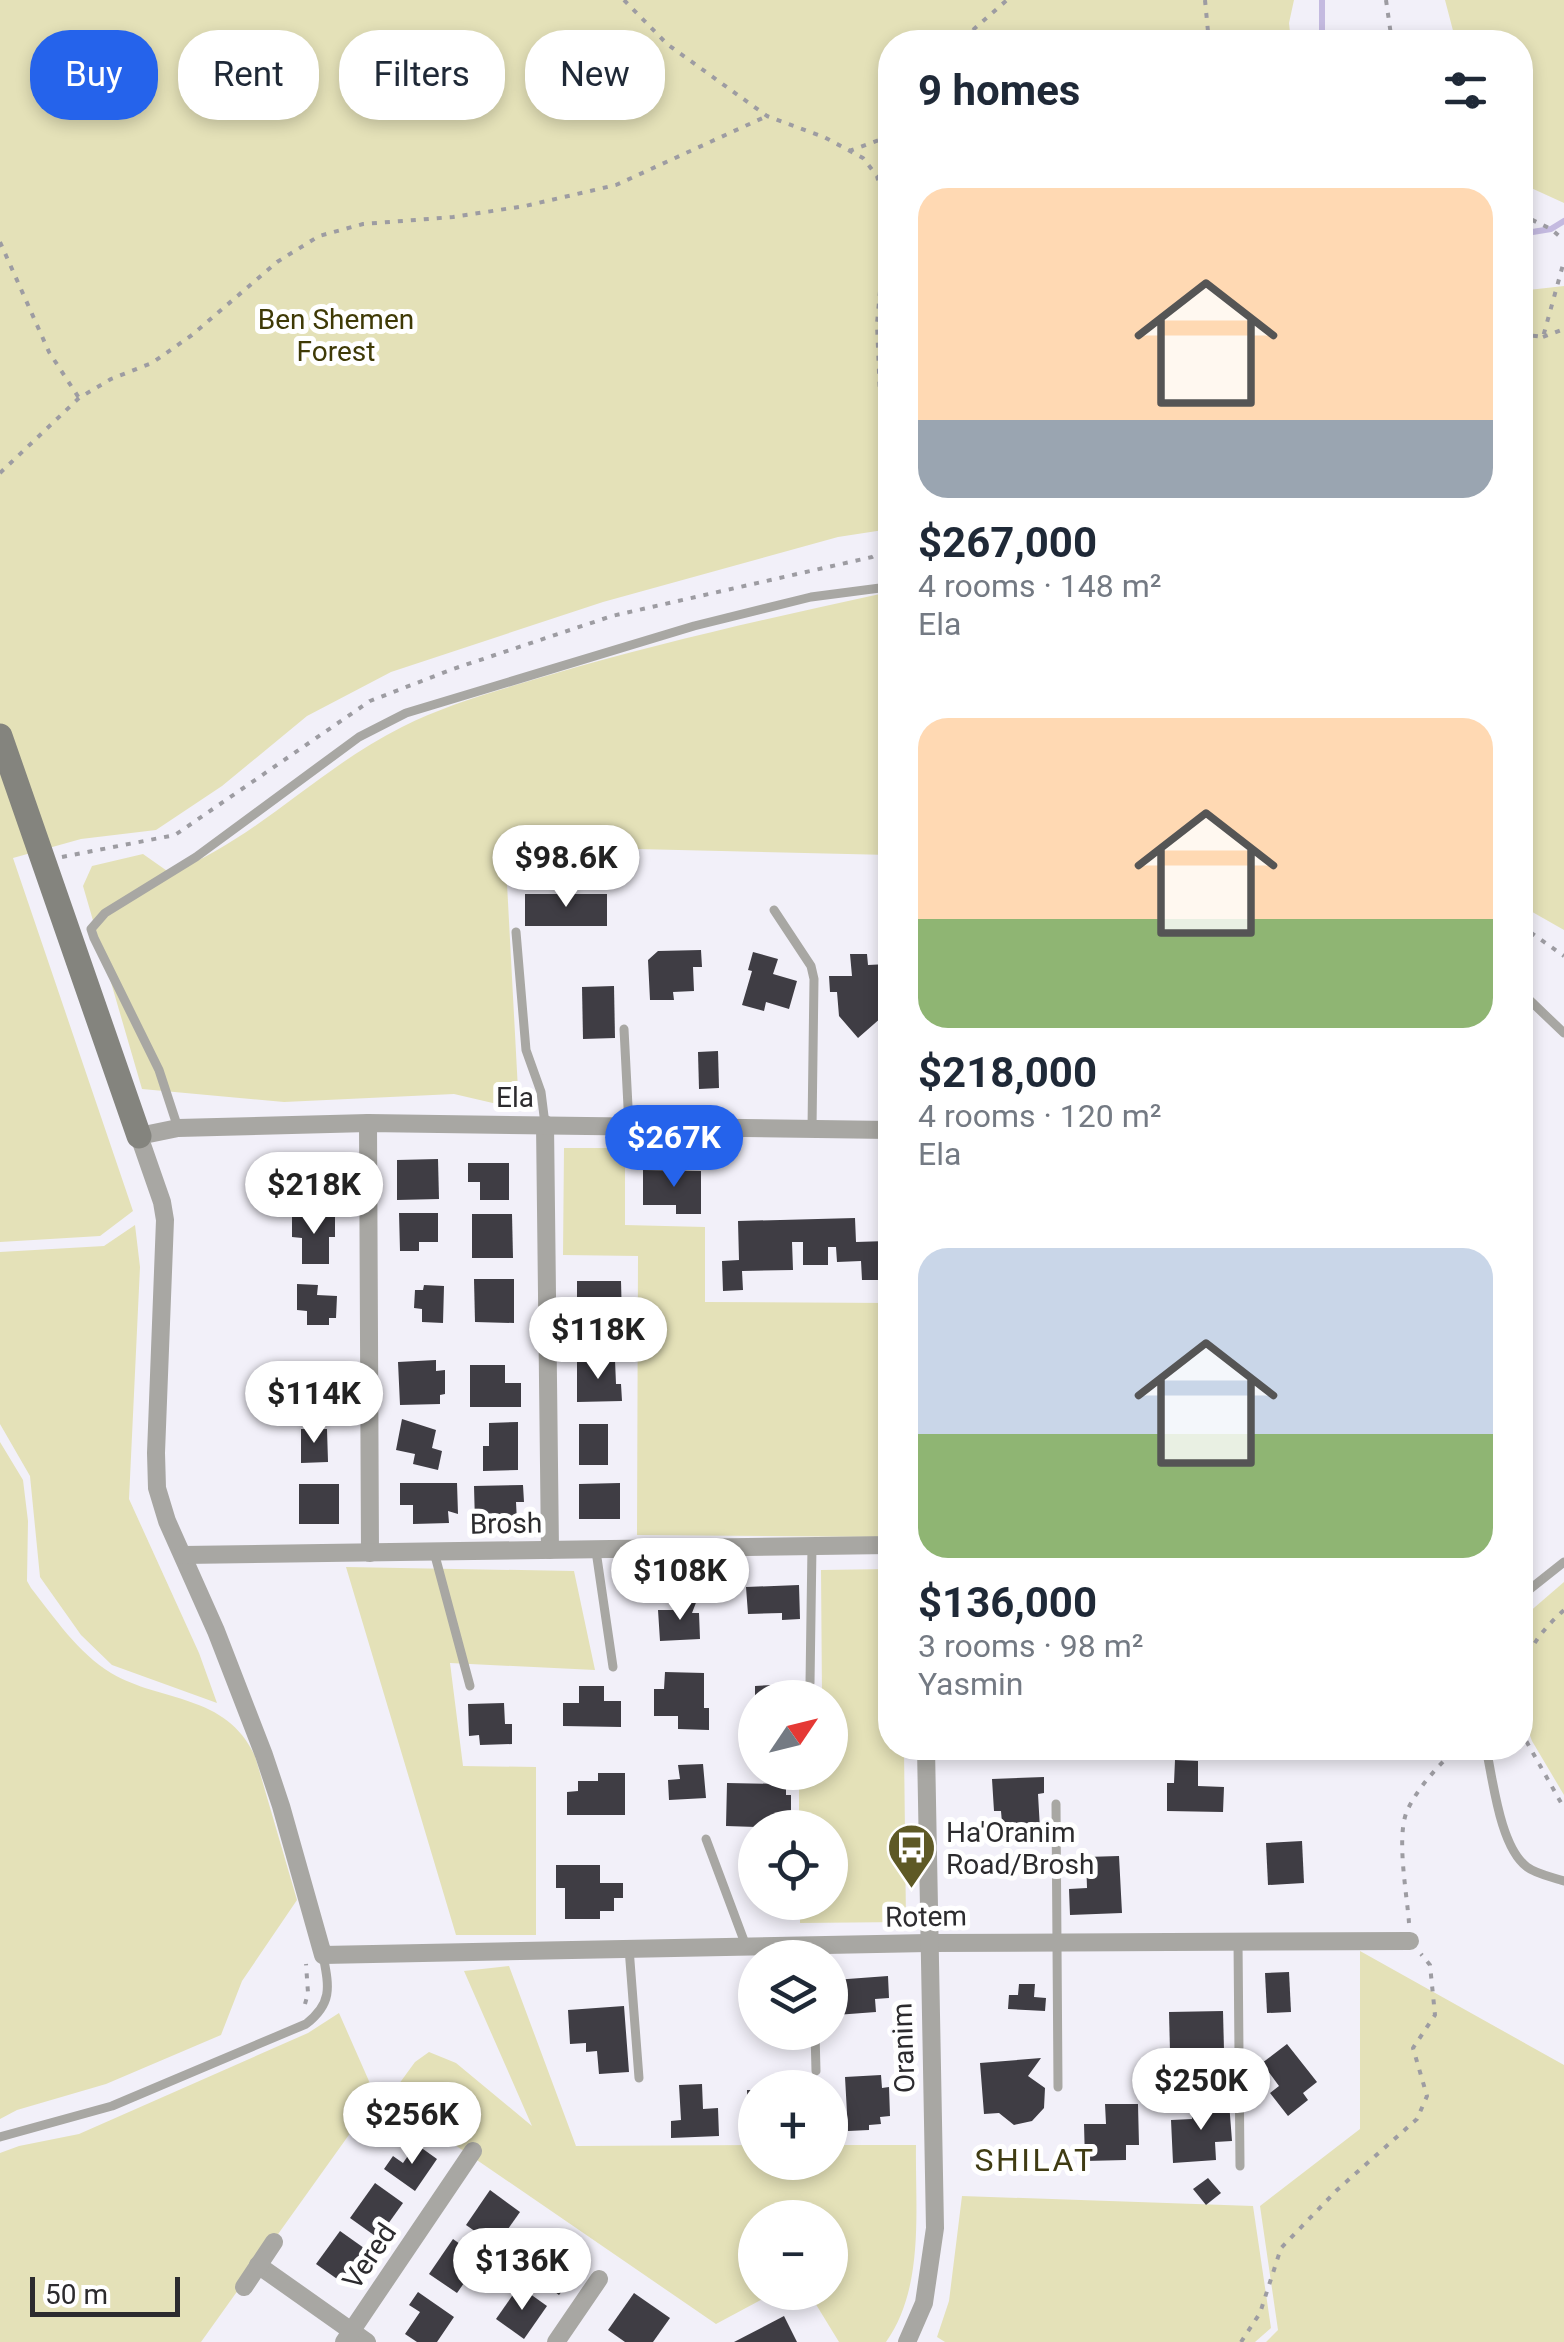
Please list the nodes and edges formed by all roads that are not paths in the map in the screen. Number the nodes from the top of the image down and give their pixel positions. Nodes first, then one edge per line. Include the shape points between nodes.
1 (878, 588) edge
2 (0, 736) edge
3 (774, 910) dead end
4 (516, 932) dead end
5 (1533, 1004) edge
6 (624, 1028) dead end
7 (1564, 1034) edge
8 (368, 1123) junction
9 (545, 1124) junction
10 (629, 1126) junction
11 (178, 1128) junction
12 (812, 1129) junction
13 (878, 1130) edge
14 (140, 1136) junction
15 (878, 1545) edge
16 (812, 1546) junction
17 (596, 1549) junction
18 (550, 1550) junction
19 (370, 1552) junction
20 (434, 1552) junction
21 (184, 1555) junction
22 (1564, 1562) edge
23 (1533, 1587) edge
24 (613, 1667) dead end
25 (810, 1680) edge
26 (470, 1686) dead end
27 (926, 1760) edge
28 (1489, 1760) edge
29 (1056, 1804) dead end
30 (706, 1839) dead end
31 (1564, 1880) edge
32 (744, 1940) edge
33 (1410, 1940) road end
34 (1238, 1941) junction
35 (1057, 1942) junction
36 (928, 1943) junction
37 (738, 1946) edge
38 (629, 1948) junction
39 (848, 1949) edge
40 (314, 1958) junction
41 (638, 2078) dead end
42 (1058, 2086) dead end
43 (0, 2136) edge
44 (473, 2150) dead end
45 (1240, 2166) dead end
46 (274, 2242) dead end
47 (258, 2265) junction
48 (599, 2279) dead end
49 (244, 2287) dead end
50 (348, 2336) edge
51 (368, 2342) edge
52 (556, 2342) edge
53 (907, 2342) edge

1 - 11 lane via 694,626 406,713 359,737 196,857 105,912 91,928 94,938 159,1070
2 - 14 main road
3 - 12 lane via 814,979
4 - 9 lane via 526,1050
5 - 7 lane
6 - 10 lane
8 - 9 street, Ela
8 - 11 street, Ela
8 - 19 street
9 - 10 street, Ela
9 - 18 street
10 - 12 street, Ela
11 - 14 street, Ela
12 - 13 street, Ela
14 - 21 street via 165,1220 157,1488
15 - 16 street, Brosh
16 - 17 street, Brosh
16 - 25 lane
17 - 18 street, Brosh
17 - 24 lane
18 - 20 street, Brosh
19 - 20 street, Brosh
19 - 21 street, Brosh
20 - 26 lane
21 - 40 street via 276,1789
22 - 23 lane
27 - 36 street, Oranim
28 - 31 lane via 1516,1858 1530,1870
29 - 35 lane
30 - 32 lane
33 - 34 street, Rotem
34 - 35 street, Rotem
34 - 45 lane
35 - 36 street, Rotem
35 - 42 lane
36 - 39 street, Rotem
36 - 53 street, Oranim via 935,2228 924,2303
37 - 38 street, Rotem
38 - 40 street, Rotem
38 - 41 lane
40 - 43 lane via 328,1986 324,2011 306,2024 112,2106
44 - 50 street, Vered
46 - 47 street
47 - 49 street
47 - 50 street
48 - 52 street
50 - 51 street

